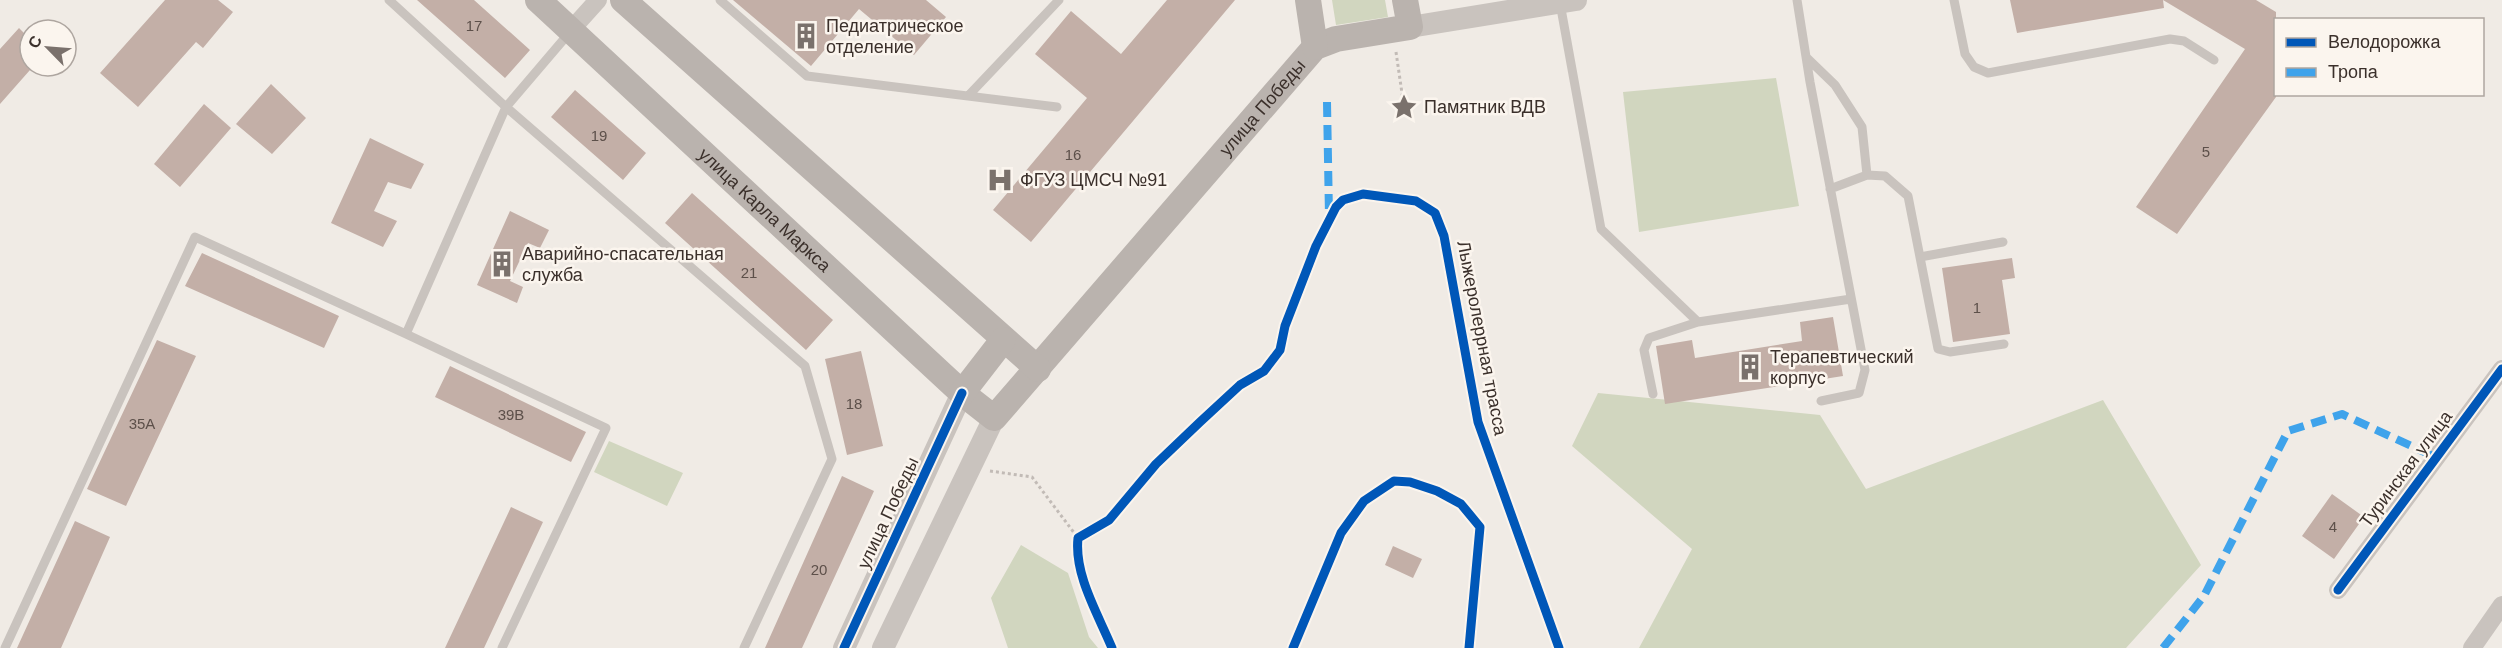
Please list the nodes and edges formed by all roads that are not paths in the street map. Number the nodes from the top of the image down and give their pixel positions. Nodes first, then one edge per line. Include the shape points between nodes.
1 (389, 0) edge
2 (538, 0) edge
3 (598, 0) edge
4 (623, 0) edge
5 (720, 0) edge
6 (1059, 0) edge
7 (1308, 0) edge
8 (1405, 0) edge
9 (1797, 0) edge
10 (1954, 0) edge
11 (1568, 1) edge
12 (1410, 27) junction
13 (572, 30) junction
14 (1315, 48) junction
15 (1806, 57) junction
16 (2214, 60) dead end
17 (968, 96) junction
18 (506, 107) junction
19 (1057, 107) dead end
20 (1867, 175) junction
21 (1830, 189) junction
22 (2003, 242) dead end
23 (1920, 257) junction
24 (1851, 299) junction
25 (1698, 322) junction
26 (406, 334) junction
27 (1003, 340) junction
28 (2004, 344) dead end
29 (1038, 369) junction
30 (2502, 369) edge
31 (962, 393) junction
32 (1653, 394) dead end
33 (1821, 401) dead end
34 (994, 418) junction
35 (2338, 590) dead end
36 (2502, 605) edge
37 (5, 648) edge
38 (502, 648) edge
39 (744, 648) edge
40 (844, 648) edge
41 (883, 648) edge
42 (2472, 648) edge

1 - 18 lane
2 - 13 main road, улица Карла Маркса
3 - 13 street
4 - 27 main road
5 - 17 lane via 807,75
6 - 17 lane
7 - 14 main road
8 - 12 main road
9 - 15 lane
10 - 16 lane via 1965,54 1974,67 1988,73 2170,39 2184,41
11 - 12 street, улица Победы
11 - 25 lane via 1601,228
12 - 14 main road, улица Победы via 1336,39
13 - 18 lane
13 - 31 main road, улица Карла Маркса
14 - 29 main road, улица Победы
15 - 20 lane via 1835,86 1862,127
15 - 21 lane
17 - 19 lane
18 - 26 lane
18 - 39 lane via 806,366 832,459
20 - 21 lane
20 - 23 lane via 1885,176 1908,196
21 - 24 lane
22 - 23 lane
23 - 28 lane via 1938,349 1950,352
24 - 25 lane
24 - 33 lane via 1865,370 1859,393
25 - 32 lane via 1649,338 1644,350
26 - 37 lane via 195,237
26 - 38 lane via 606,428
27 - 29 main road
27 - 31 main road, улица Победы
29 - 34 main road, улица Победы
30 - 35 street, Туринская улица
31 - 34 main road, улица Карла Маркса
31 - 40 street, улица Победы
34 - 41 street, улица Победы
36 - 42 street

